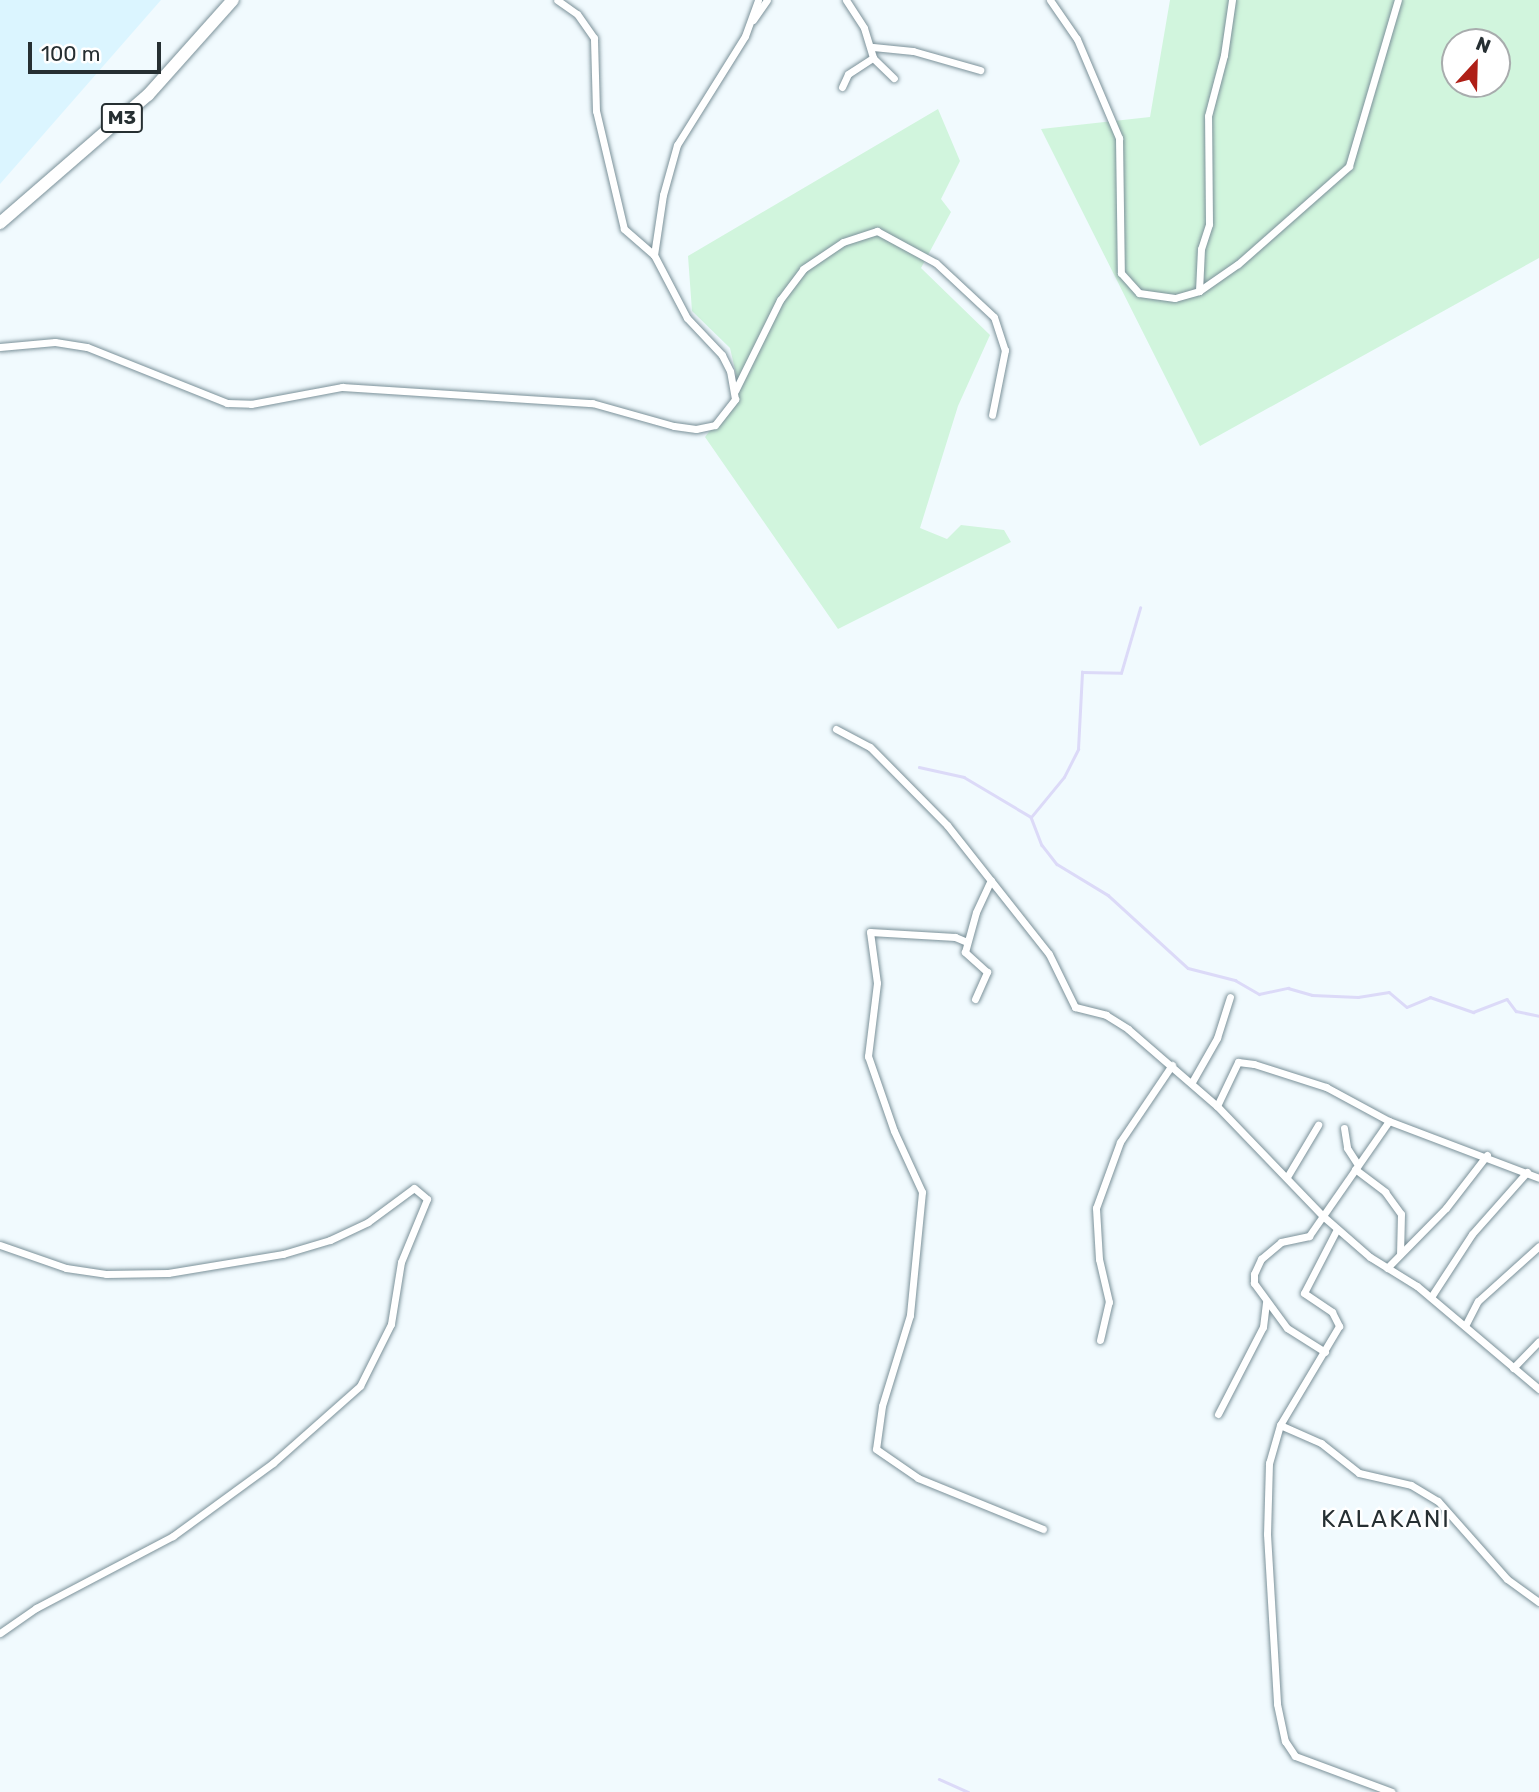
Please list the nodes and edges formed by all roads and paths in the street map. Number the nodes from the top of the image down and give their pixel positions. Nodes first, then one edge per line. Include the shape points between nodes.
1 (233, 0) edge
2 (557, 0) edge
3 (758, 0) edge
4 (767, 0) edge
5 (846, 0) edge
6 (1050, 0) edge
7 (1232, 0) edge
8 (1398, 0) edge
9 (749, 27) junction
10 (873, 47) junction
11 (873, 58) junction
12 (980, 69) dead end
13 (894, 78) dead end
14 (842, 87) dead end
15 (0, 223) edge
16 (654, 255) junction
17 (1199, 291) junction
18 (0, 347) edge
19 (735, 391) junction
20 (992, 415) dead end
21 (836, 729) dead end
22 (991, 880) junction
23 (967, 942) junction
24 (1230, 997) dead end
25 (975, 999) dead end
26 (1172, 1065) junction
27 (1192, 1082) junction
28 (1217, 1106) junction
29 (1389, 1121) junction
30 (1318, 1125) dead end
31 (1344, 1128) dead end
32 (1487, 1155) junction
33 (1356, 1167) junction
34 (1527, 1172) junction
35 (1287, 1177) junction
36 (1539, 1178) edge
37 (1324, 1217) junction
38 (1337, 1228) junction
39 (0, 1245) edge
40 (1539, 1246) edge
41 (1400, 1254) junction
42 (1387, 1268) junction
43 (1431, 1297) junction
44 (1266, 1301) junction
45 (1465, 1326) junction
46 (1100, 1340) dead end
47 (1539, 1341) edge
48 (1325, 1352) junction
49 (1513, 1368) junction
50 (1539, 1389) edge
51 (1218, 1414) dead end
52 (1280, 1425) junction
53 (1044, 1529) dead end
54 (1539, 1602) edge
55 (0, 1633) edge
56 (1392, 1792) edge

1 - 15 highway, M3 via 148,95
2 - 16 street via 577,14 594,38 596,111 620,220 627,234
3 - 9 street
4 - 9 street
5 - 10 street
6 - 17 street via 1077,38 1119,138 1118,261 1125,281 1153,297 1175,298
7 - 17 street via 1208,116 1209,224 1201,249
8 - 17 street via 1349,166 1238,264
9 - 16 street via 677,145
10 - 11 street
10 - 12 street via 913,51
11 - 13 street
11 - 14 street via 848,74
16 - 19 street via 687,318 722,355
18 - 19 street via 41,342 87,347 192,392 238,404 342,387 592,403 696,429 723,418
19 - 20 street via 779,300 803,269 843,242 877,231 936,263 994,317 1004,350
21 - 22 street via 860,739 884,760
22 - 23 street
22 - 26 street via 1049,954 1074,1007 1115,1020
23 - 25 street via 965,952 987,972
23 - 53 street via 955,937 870,932 877,983 868,1056 922,1192 910,1315 881,1406 876,1449 918,1478
24 - 27 street via 1217,1038
26 - 27 street
26 - 46 street via 1120,1142 1096,1208 1099,1259 1110,1302
27 - 28 street
28 - 29 street via 1238,1062 1326,1087
28 - 35 street
29 - 32 street
29 - 33 street
30 - 35 street
31 - 33 street
32 - 34 street
32 - 41 street via 1446,1208
33 - 37 street
33 - 41 street via 1385,1192 1401,1214
34 - 36 street
34 - 43 street via 1472,1234
35 - 37 street
37 - 38 street
37 - 44 street via 1309,1236 1281,1242 1261,1259 1254,1283
38 - 42 street
38 - 48 street via 1304,1293 1340,1321
39 - 55 street via 66,1268 106,1274 168,1273 283,1254 330,1240 368,1222 414,1188 427,1199 401,1262 391,1324 360,1386 273,1463 173,1536 36,1608
40 - 45 street via 1479,1301
41 - 42 street
42 - 43 street
43 - 45 street
44 - 48 street via 1287,1328
44 - 51 street via 1263,1327
45 - 49 street
47 - 49 street
48 - 52 street
49 - 50 street
52 - 54 street via 1321,1443 1359,1473 1412,1485 1438,1501 1507,1579
52 - 56 street via 1269,1463 1267,1534 1281,1730 1295,1756

